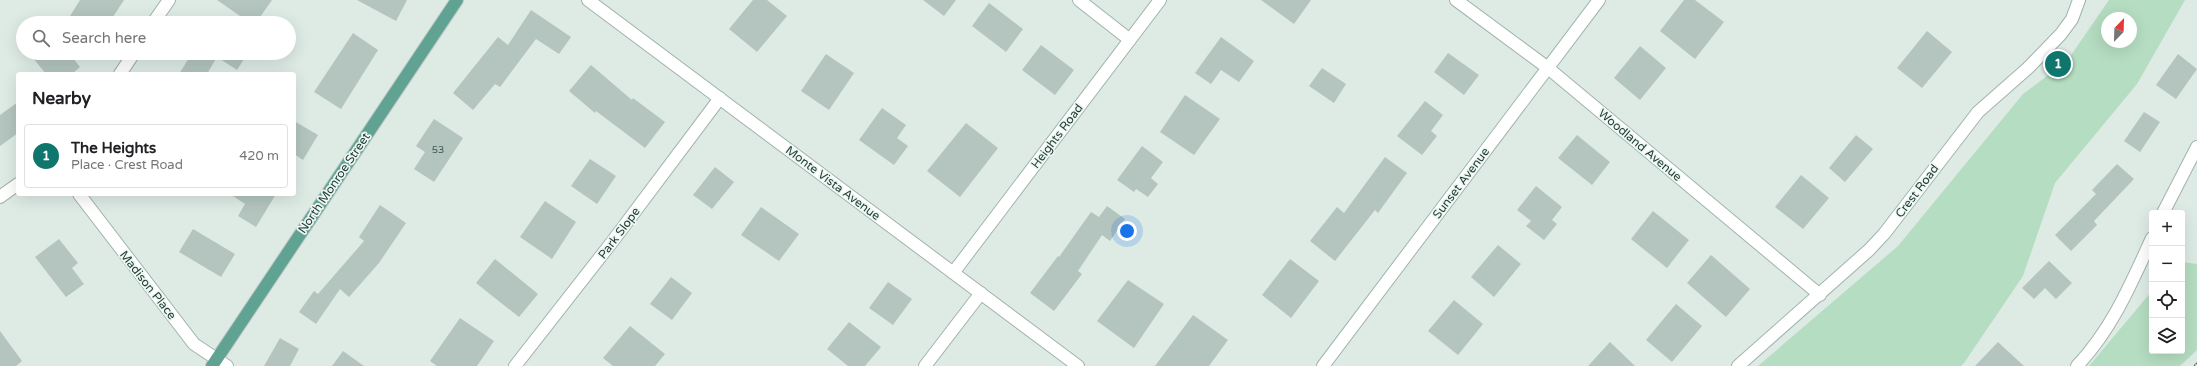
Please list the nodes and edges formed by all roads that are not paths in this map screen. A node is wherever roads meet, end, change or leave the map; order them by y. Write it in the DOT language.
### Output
graph roads {
  1 [pos="169,0"];
  2 [pos="457,0"];
  3 [pos="588,0"];
  4 [pos="1079,0"];
  5 [pos="1160,0"];
  6 [pos="1456,0"];
  7 [pos="1599,0"];
  8 [pos="2079,0"];
  9 [pos="158,16"];
  10 [pos="1130,40"];
  11 [pos="129,60"];
  12 [pos="1548,68"];
  13 [pos="121,72"];
  14 [pos="720,98"];
  15 [pos="2197,147"];
  16 [pos="16,185"];
  17 [pos="81,196"];
  18 [pos="0,197"];
  19 [pos="2165,210"];
  20 [pos="2149,244"];
  21 [pos="953,272"];
  22 [pos="980,293"];
  23 [pos="1820,295"];
  24 [pos="214,362"];
  25 [pos="227,366"];
  26 [pos="515,366"];
  27 [pos="925,366"];
  28 [pos="1078,366"];
  29 [pos="1323,366"];
  30 [pos="1738,366"];
  31 [pos="2077,366"];
  1 -- 9 [label="street"];
  2 -- 24 [label="main road, North Monroe Street"];
  3 -- 14 [label="street, Monte Vista Avenue"];
  4 -- 10 [label="street"];
  5 -- 10 [label="street, Heights Road"];
  6 -- 12 [label="street, Woodland Avenue"];
  7 -- 12 [label="street, Sunset Avenue"];
  8 -- 23 [label="street, Crest Road"];
  10 -- 21 [label="street, Heights Road"];
  11 -- 13 [label="street"];
  12 -- 23 [label="street, Woodland Avenue"];
  12 -- 29 [label="street, Sunset Avenue"];
  14 -- 21 [label="street, Monte Vista Avenue"];
  14 -- 26 [label="street, Park Slope"];
  15 -- 19 [label="street"];
  16 -- 18 [label="street"];
  17 -- 24 [label="street, Madison Place"];
  20 -- 31 [label="street"];
  21 -- 22 [label="street, Monte Vista Avenue"];
  22 -- 27 [label="street"];
  22 -- 28 [label="street, Monte Vista Avenue"];
  23 -- 30 [label="street, Crest Road"];
  24 -- 25 [label="street, Madison Place"];
}
